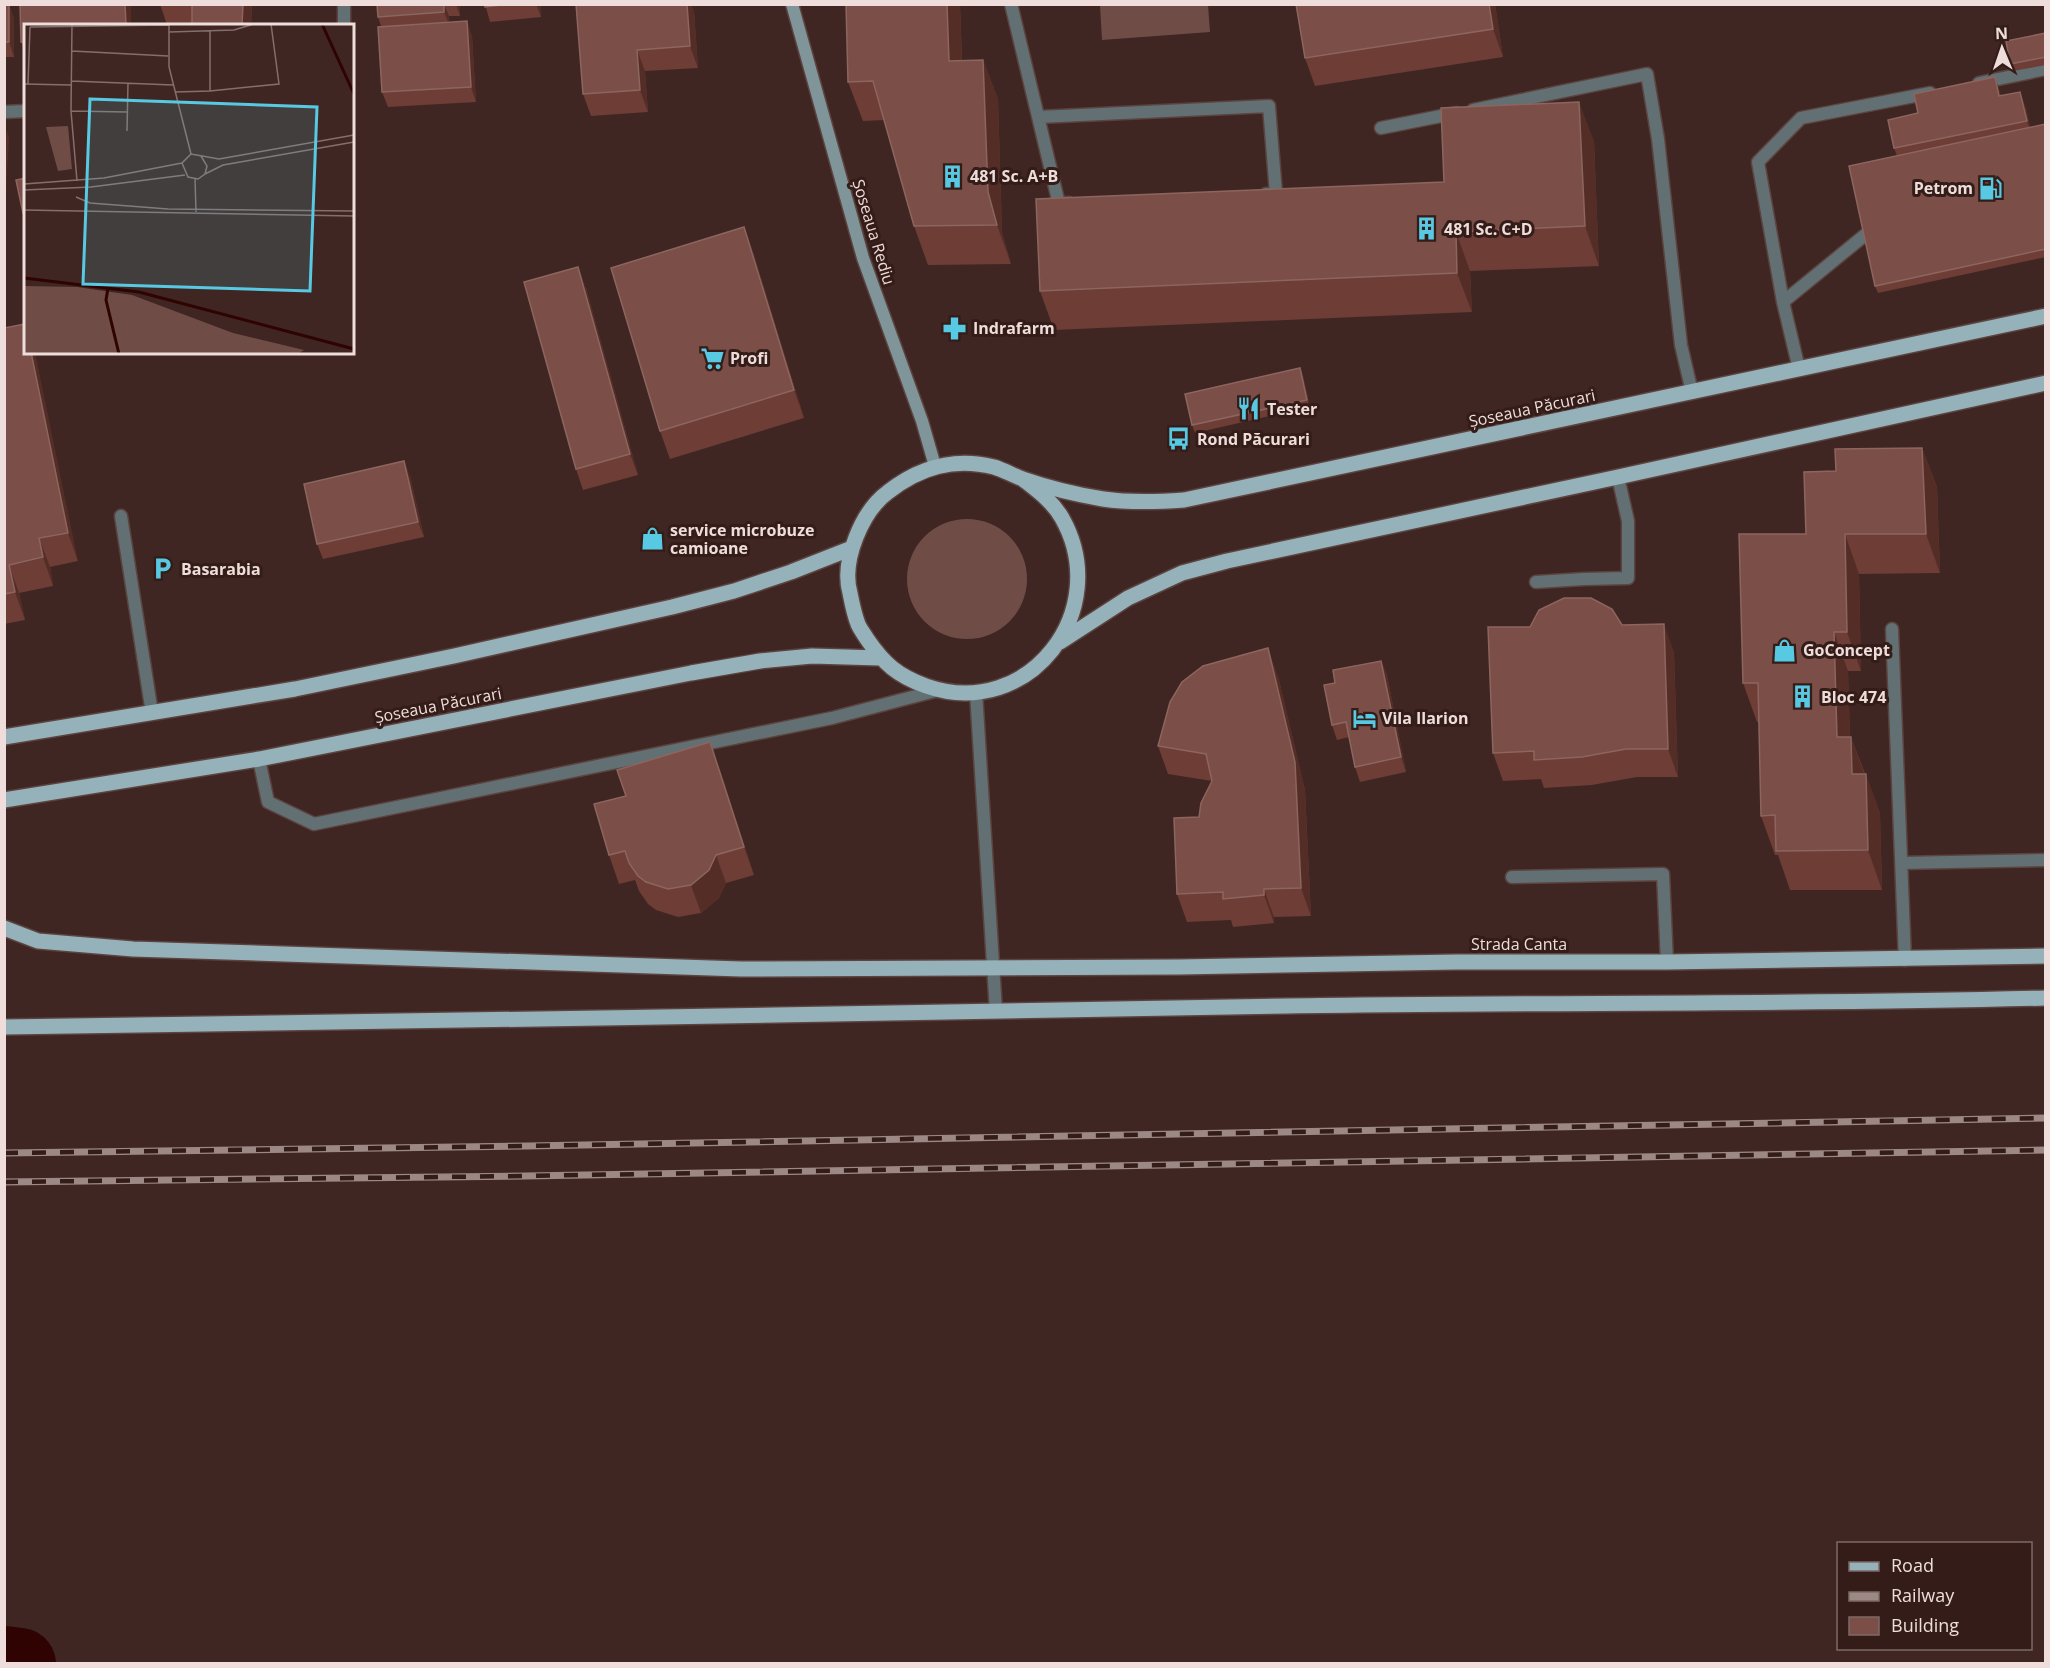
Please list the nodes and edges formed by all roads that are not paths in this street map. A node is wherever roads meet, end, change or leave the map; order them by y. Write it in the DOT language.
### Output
graph roads {
  1 [pos="344,4"];
  2 [pos="792,4"];
  3 [pos="1011,4"];
  4 [pos="344,24"];
  5 [pos="2046,69"];
  6 [pos="1964,86"];
  7 [pos="1941,90"];
  8 [pos="24,111"];
  9 [pos="4,112"];
  10 [pos="1039,117"];
  11 [pos="1381,128"];
  12 [pos="1253,195"];
  13 [pos="1082,203"];
  14 [pos="1865,235"];
  15 [pos="1783,302"];
  16 [pos="2046,316"];
  17 [pos="1799,369"];
  18 [pos="2046,383"];
  19 [pos="1692,392"];
  20 [pos="936,466"];
  21 [pos="1618,477"];
  22 [pos="1024,480"];
  23 [pos="121,516"];
  24 [pos="852,548"];
  25 [pos="1536,582"];
  26 [pos="1892,629"];
  27 [pos="1060,642"];
  28 [pos="880,658"];
  29 [pos="939,690"];
  30 [pos="976,692"];
  31 [pos="152,713"];
  32 [pos="4,736"];
  33 [pos="259,759"];
  34 [pos="4,800"];
  35 [pos="2046,860"];
  36 [pos="1902,863"];
  37 [pos="1512,877"];
  38 [pos="4,928"];
  39 [pos="2046,956"];
  40 [pos="1905,960"];
  41 [pos="1667,962"];
  42 [pos="993,968"];
  43 [pos="2046,998"];
  44 [pos="996,1012"];
  45 [pos="4,1027"];
  1 -- 4 [label="street"];
  2 -- 20 [label="main road, Șoseaua Rediu"];
  3 -- 10 [label="street"];
  5 -- 6 [label="street"];
  7 -- 15 [label="street"];
  8 -- 9 [label="street"];
  10 -- 12 [label="street"];
  10 -- 13 [label="street"];
  11 -- 19 [label="street"];
  14 -- 15 [label="street"];
  15 -- 17 [label="street"];
  16 -- 17 [label="main road, Șoseaua Păcurari"];
  17 -- 19 [label="main road, Șoseaua Păcurari"];
  18 -- 21 [label="main road, Șoseaua Păcurari"];
  19 -- 22 [label="main road, Șoseaua Păcurari"];
  20 -- 22 [label="main road, Șoseaua Păcurari"];
  20 -- 24 [label="main road, Șoseaua Păcurari"];
  21 -- 25 [label="street"];
  21 -- 27 [label="main road, Șoseaua Păcurari"];
  22 -- 27 [label="main road, Șoseaua Păcurari"];
  23 -- 31 [label="street"];
  24 -- 28 [label="main road, Șoseaua Păcurari"];
  24 -- 31 [label="main road"];
  26 -- 36 [label="street"];
  27 -- 30 [label="main road, Șoseaua Păcurari"];
  28 -- 29 [label="main road, Șoseaua Păcurari"];
  28 -- 33 [label="main road, Șoseaua Păcurari"];
  29 -- 30 [label="main road, Șoseaua Păcurari"];
  29 -- 33 [label="street"];
  30 -- 42 [label="street"];
  31 -- 32 [label="main road"];
  33 -- 34 [label="main road, Șoseaua Păcurari"];
  35 -- 36 [label="street"];
  36 -- 40 [label="street"];
  37 -- 41 [label="street"];
  38 -- 42 [label="main road, Strada Canta"];
  39 -- 40 [label="main road, Strada Canta"];
  40 -- 41 [label="main road, Strada Canta"];
  41 -- 42 [label="main road, Strada Canta"];
  42 -- 44 [label="street"];
  43 -- 44 [label="main road"];
  44 -- 45 [label="main road"];
}
